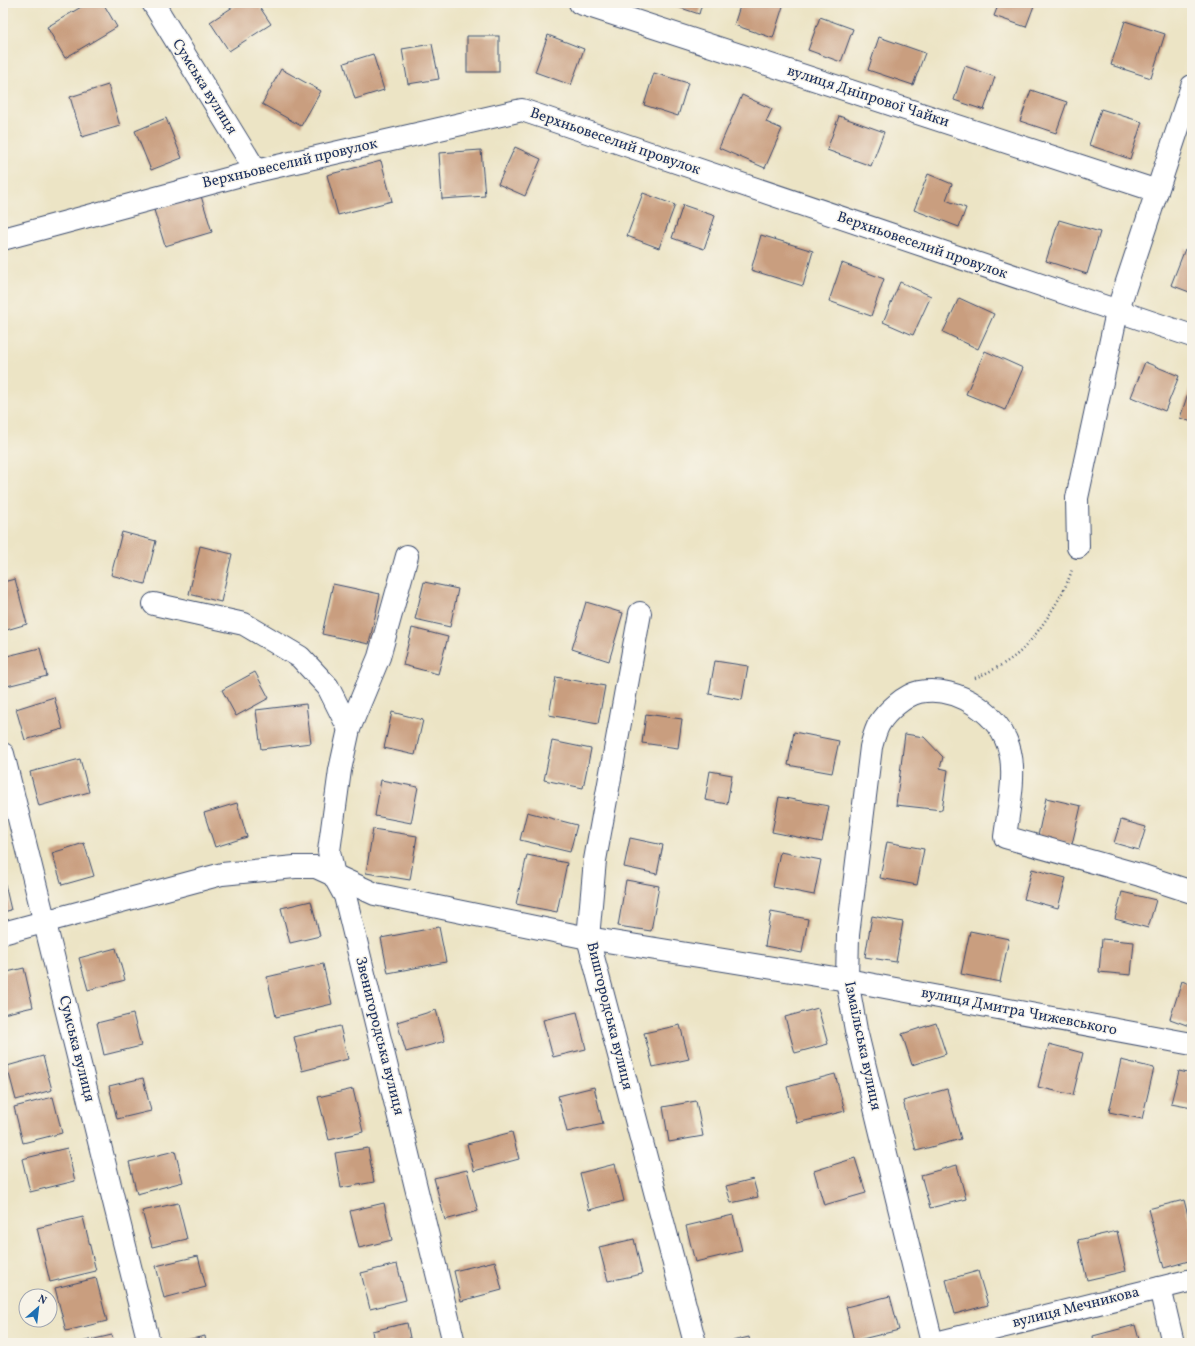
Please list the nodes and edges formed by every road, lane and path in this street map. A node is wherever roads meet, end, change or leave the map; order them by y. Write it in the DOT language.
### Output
graph roads {
  1 [pos="153,3"];
  2 [pos="580,3"];
  3 [pos="1192,86"];
  4 [pos="256,171"];
  5 [pos="1157,191"];
  6 [pos="3,239"];
  7 [pos="1117,312"];
  8 [pos="1192,336"];
  9 [pos="1078,547"];
  10 [pos="407,556"];
  11 [pos="154,604"];
  12 [pos="640,613"];
  13 [pos="944,693"];
  14 [pos="349,729"];
  15 [pos="3,754"];
  16 [pos="334,876"];
  17 [pos="1192,892"];
  18 [pos="44,923"];
  19 [pos="3,933"];
  20 [pos="588,938"];
  21 [pos="847,980"];
  22 [pos="1192,1044"];
  23 [pos="1192,1280"];
  24 [pos="1160,1288"];
  25 [pos="149,1343"];
  26 [pos="454,1343"];
  27 [pos="695,1343"];
  28 [pos="932,1343"];
  29 [pos="936,1343"];
  30 [pos="1173,1343"];
  1 -- 4 [label="street, Сумська вулиця"];
  2 -- 5 [label="street, вулиця Дніпрової Чайки"];
  3 -- 5 [label="street"];
  4 -- 6 [label="street, Верхньовеселий провулок"];
  4 -- 7 [label="street, Верхньовеселий провулок"];
  5 -- 7 [label="street"];
  7 -- 8 [label="street, Верхньовеселий провулок"];
  7 -- 9 [label="street"];
  9 -- 13 [label="path"];
  10 -- 14 [label="street, Звенигородська вулиця"];
  11 -- 14 [label="street"];
  12 -- 20 [label="street, Вишгородська вулиця"];
  13 -- 17 [label="street"];
  13 -- 21 [label="street, Ізмаїльська вулиця"];
  14 -- 16 [label="street, Звенигородська вулиця"];
  15 -- 18 [label="street, Сумська вулиця"];
  16 -- 18 [label="street, вулиця Дмитра Чижевського"];
  16 -- 20 [label="street, вулиця Дмитра Чижевського"];
  16 -- 26 [label="street, Звенигородська вулиця"];
  18 -- 19 [label="street, вулиця Дмитра Чижевського"];
  18 -- 25 [label="street, Сумська вулиця"];
  20 -- 21 [label="street, вулиця Дмитра Чижевського"];
  20 -- 27 [label="street, Вишгородська вулиця"];
  21 -- 22 [label="street, вулиця Дмитра Чижевського"];
  21 -- 28 [label="street, Ізмаїльська вулиця"];
  23 -- 24 [label="street, вулиця Мечникова"];
  24 -- 29 [label="street, вулиця Мечникова"];
  24 -- 30 [label="street"];
}
